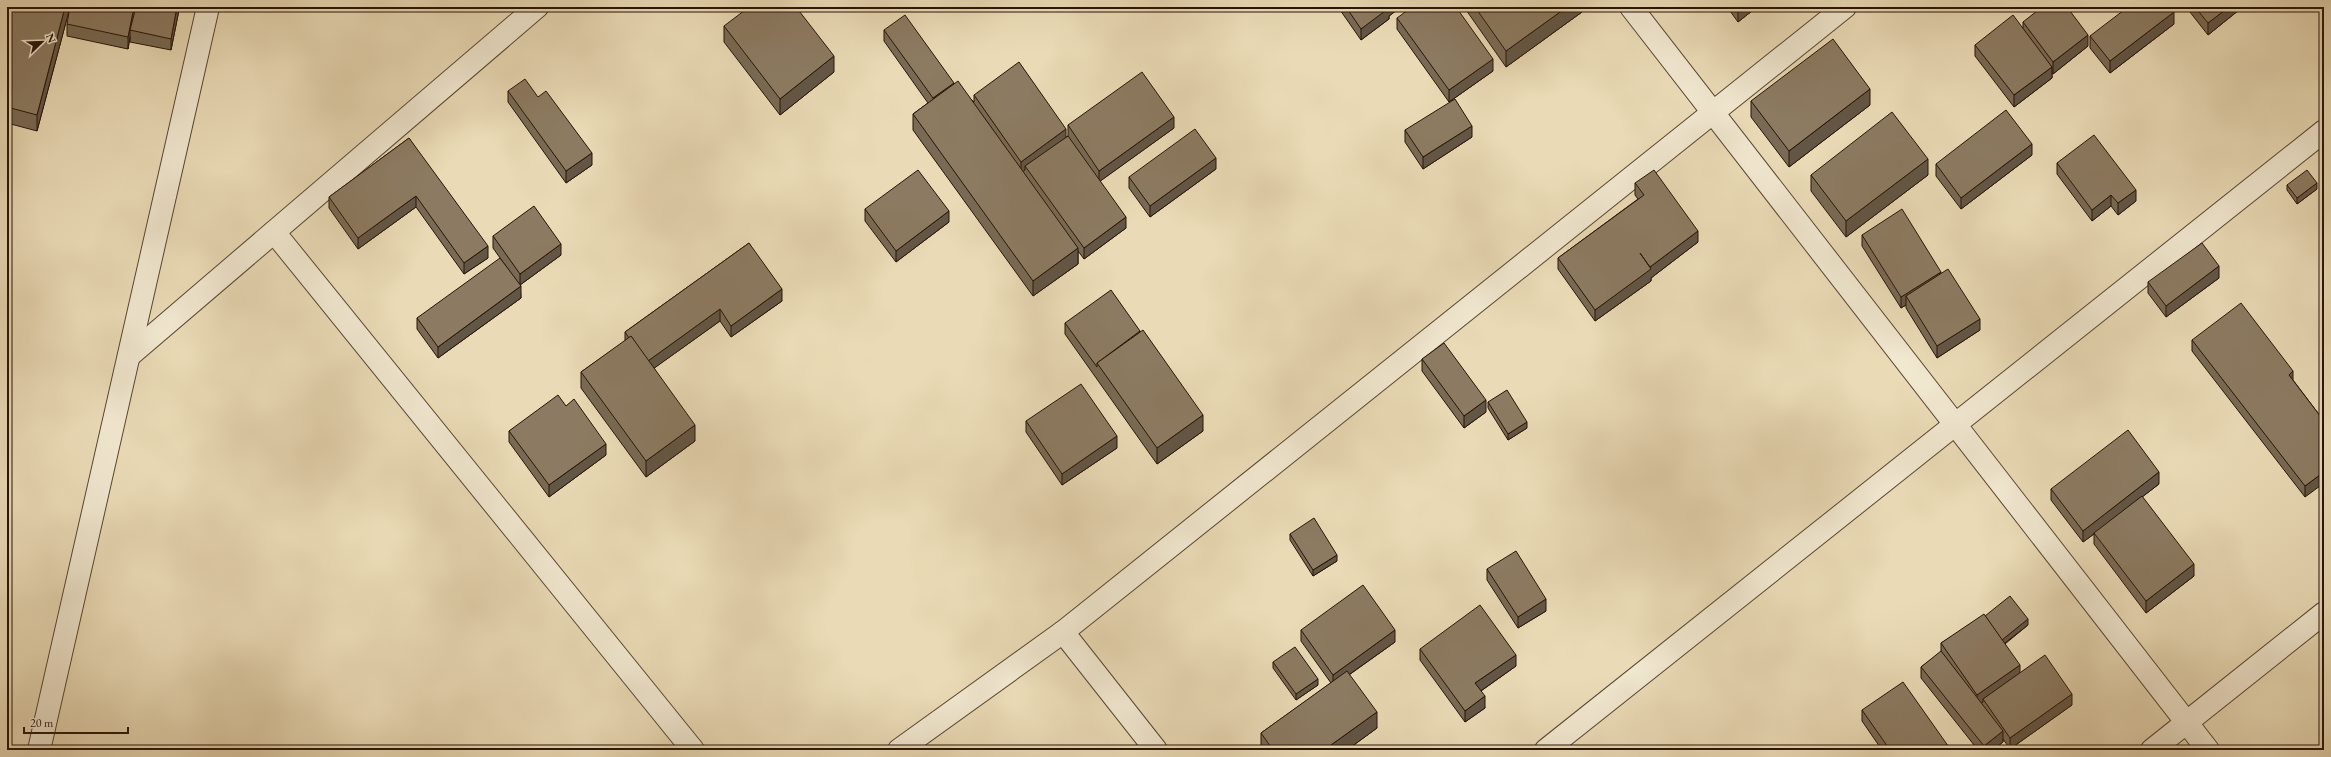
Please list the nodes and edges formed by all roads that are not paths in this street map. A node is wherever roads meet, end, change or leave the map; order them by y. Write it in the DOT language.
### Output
graph roads {
  1 [pos="208,7"];
  2 [pos="537,7"];
  3 [pos="1631,7"];
  4 [pos="1845,7"];
  5 [pos="1712,113"];
  6 [pos="2324,131"];
  7 [pos="274,232"];
  8 [pos="129,356"];
  9 [pos="1955,425"];
  10 [pos="2324,613"];
  11 [pos="1063,632"];
  12 [pos="2187,723"];
  13 [pos="39,750"];
  14 [pos="693,750"];
  15 [pos="899,750"];
  16 [pos="1156,750"];
  17 [pos="1546,750"];
  18 [pos="2152,750"];
  19 [pos="2208,750"];
  1 -- 8 [label="street"];
  2 -- 7 [label="street"];
  3 -- 5 [label="street"];
  4 -- 5 [label="street"];
  5 -- 9 [label="street"];
  5 -- 11 [label="street"];
  6 -- 9 [label="street"];
  7 -- 8 [label="street"];
  7 -- 14 [label="street"];
  8 -- 13 [label="street"];
  9 -- 12 [label="street"];
  9 -- 17 [label="street"];
  10 -- 12 [label="street"];
  11 -- 15 [label="street"];
  11 -- 16 [label="street"];
  12 -- 18 [label="street"];
  12 -- 19 [label="street"];
}
